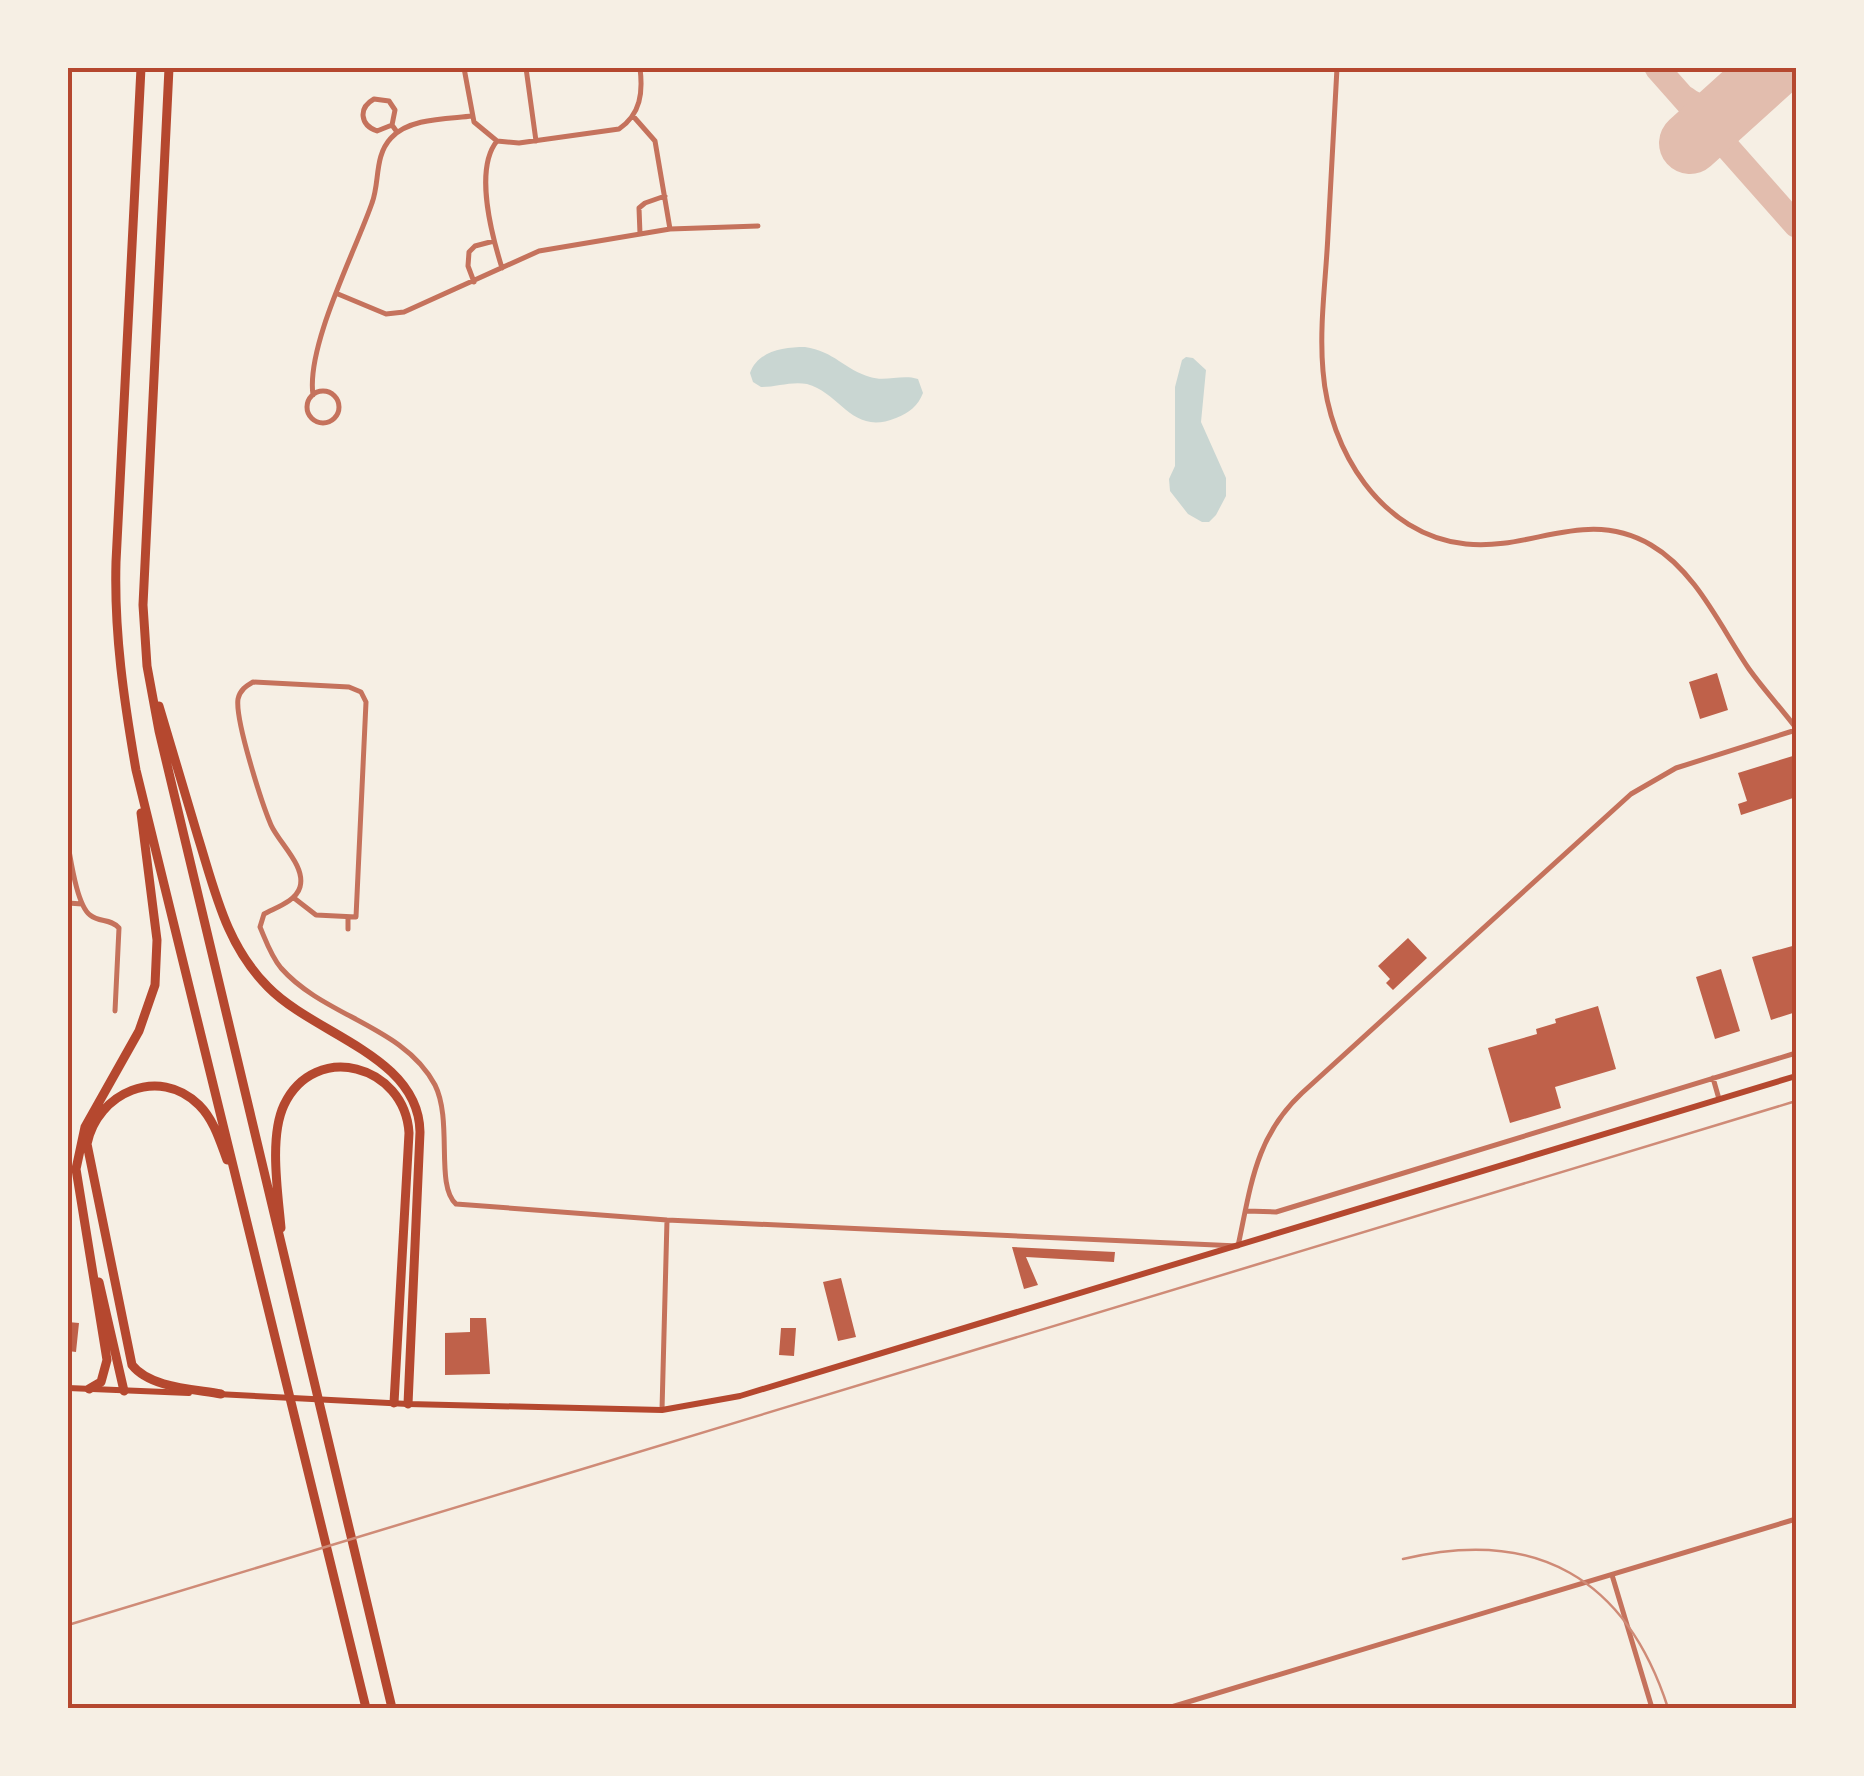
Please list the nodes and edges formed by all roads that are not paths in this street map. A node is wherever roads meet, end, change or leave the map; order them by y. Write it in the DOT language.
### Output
graph roads {
  1 [pos="141,68"];
  2 [pos="169,68"];
  3 [pos="464,68"];
  4 [pos="526,68"];
  5 [pos="640,68"];
  6 [pos="1337,68"];
  7 [pos="472,116"];
  8 [pos="633,116"];
  9 [pos="392,125"];
  10 [pos="397,132"];
  11 [pos="497,141"];
  12 [pos="536,141"];
  13 [pos="665,196"];
  14 [pos="758,226"];
  15 [pos="670,229"];
  16 [pos="640,234"];
  17 [pos="494,241"];
  18 [pos="502,269"];
  19 [pos="474,282"];
  20 [pos="338,294"];
  21 [pos="314,394"];
  22 [pos="147,666"];
  23 [pos="1796,729"];
  24 [pos="136,770"];
  25 [pos="68,845"];
  26 [pos="294,898"];
  27 [pos="68,903"];
  28 [pos="82,904"];
  29 [pos="348,916"];
  30 [pos="348,929"];
  31 [pos="116,1011"];
  32 [pos="1796,1053"];
  33 [pos="1796,1076"];
  34 [pos="1713,1078"];
  35 [pos="1719,1100"];
  36 [pos="77,1186"];
  37 [pos="241,1196"];
  38 [pos="1246,1211"];
  39 [pos="667,1220"];
  40 [pos="1238,1246"];
  41 [pos="283,1256"];
  42 [pos="132,1365"];
  43 [pos="68,1388"];
  44 [pos="89,1389"];
  45 [pos="124,1390"];
  46 [pos="221,1394"];
  47 [pos="394,1403"];
  48 [pos="408,1404"];
  49 [pos="662,1410"];
  50 [pos="1796,1519"];
  51 [pos="1612,1575"];
  52 [pos="391,1707"];
  53 [pos="366,1708"];
  54 [pos="1168,1708"];
  55 [pos="1652,1708"];
  1 -- 24 [label="highway"];
  2 -- 22 [label="highway"];
  3 -- 7 [label="street"];
  4 -- 12 [label="street"];
  5 -- 8 [label="street"];
  6 -- 23 [label="street"];
  7 -- 10 [label="street"];
  7 -- 11 [label="street"];
  8 -- 12 [label="street"];
  8 -- 13 [label="street"];
  9 -- 9 [label="street"];
  9 -- 10 [label="street"];
  10 -- 20 [label="street"];
  11 -- 12 [label="street"];
  11 -- 17 [label="street"];
  13 -- 15 [label="street"];
  13 -- 16 [label="street"];
  14 -- 15 [label="street"];
  15 -- 16 [label="street"];
  16 -- 18 [label="street"];
  17 -- 18 [label="street"];
  17 -- 19 [label="street"];
  18 -- 19 [label="street"];
  19 -- 20 [label="street"];
  20 -- 21 [label="street"];
  21 -- 21 [label="street"];
  22 -- 41 [label="highway"];
  22 -- 48 [label="highway"];
  23 -- 38 [label="street"];
  24 -- 36 [label="highway"];
  24 -- 37 [label="highway"];
  25 -- 28 [label="street"];
  26 -- 29 [label="street"];
  26 -- 29 [label="street"];
  26 -- 39 [label="street"];
  27 -- 28 [label="street"];
  28 -- 31 [label="street"];
  29 -- 30 [label="street"];
  32 -- 34 [label="street"];
  33 -- 35 [label="main road"];
  34 -- 35 [label="street"];
  34 -- 38 [label="street"];
  35 -- 40 [label="main road"];
  36 -- 44 [label="highway"];
  36 -- 45 [label="highway"];
  37 -- 42 [label="highway"];
  37 -- 53 [label="highway"];
  38 -- 40 [label="street"];
  39 -- 40 [label="street"];
  39 -- 49 [label="street"];
  40 -- 49 [label="main road"];
  41 -- 47 [label="highway"];
  41 -- 52 [label="highway"];
  42 -- 45 [label="highway"];
  42 -- 46 [label="highway"];
  43 -- 44 [label="main road"];
  44 -- 45 [label="main road"];
  45 -- 46 [label="main road"];
  46 -- 47 [label="main road"];
  47 -- 48 [label="main road"];
  48 -- 49 [label="main road"];
  50 -- 51 [label="street"];
  51 -- 54 [label="street"];
  51 -- 55 [label="street"];
}
